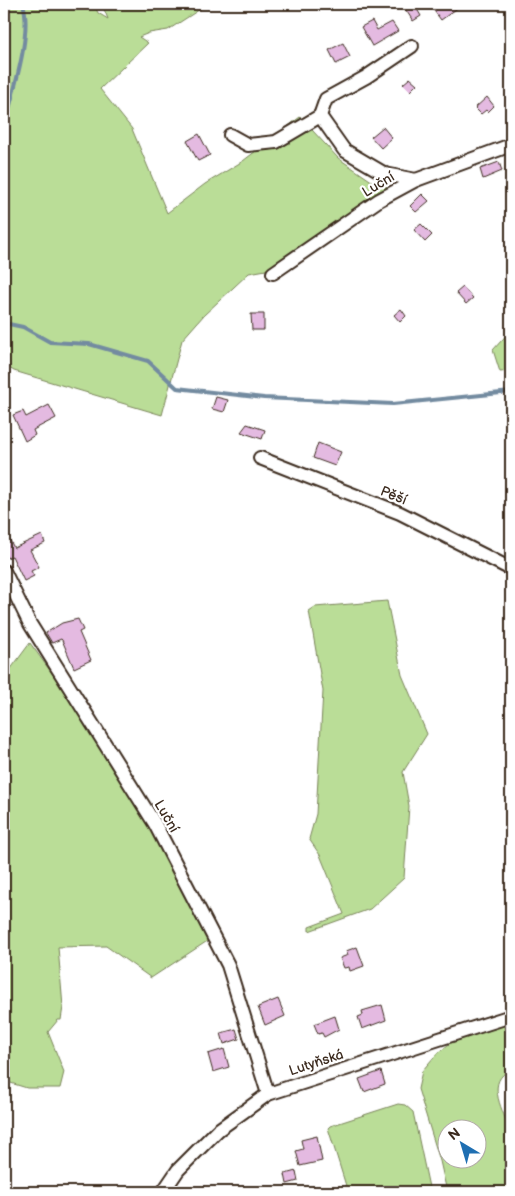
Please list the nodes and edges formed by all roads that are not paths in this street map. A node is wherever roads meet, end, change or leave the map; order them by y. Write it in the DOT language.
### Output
graph roads {
  1 [pos="412,46"];
  2 [pos="320,116"];
  3 [pos="230,135"];
  4 [pos="511,144"];
  5 [pos="416,180"];
  6 [pos="273,273"];
  7 [pos="260,458"];
  8 [pos="511,568"];
  9 [pos="4,571"];
  10 [pos="511,1016"];
  11 [pos="268,1094"];
  12 [pos="162,1192"];
  1 -- 2 [label="street"];
  2 -- 3 [label="street"];
  2 -- 5 [label="street"];
  4 -- 5 [label="street, Luční"];
  5 -- 6 [label="street, Luční"];
  7 -- 8 [label="street, Pěší"];
  9 -- 11 [label="street, Luční"];
  10 -- 11 [label="street, Lutyňská"];
  11 -- 12 [label="street, Lutyňská"];
}
